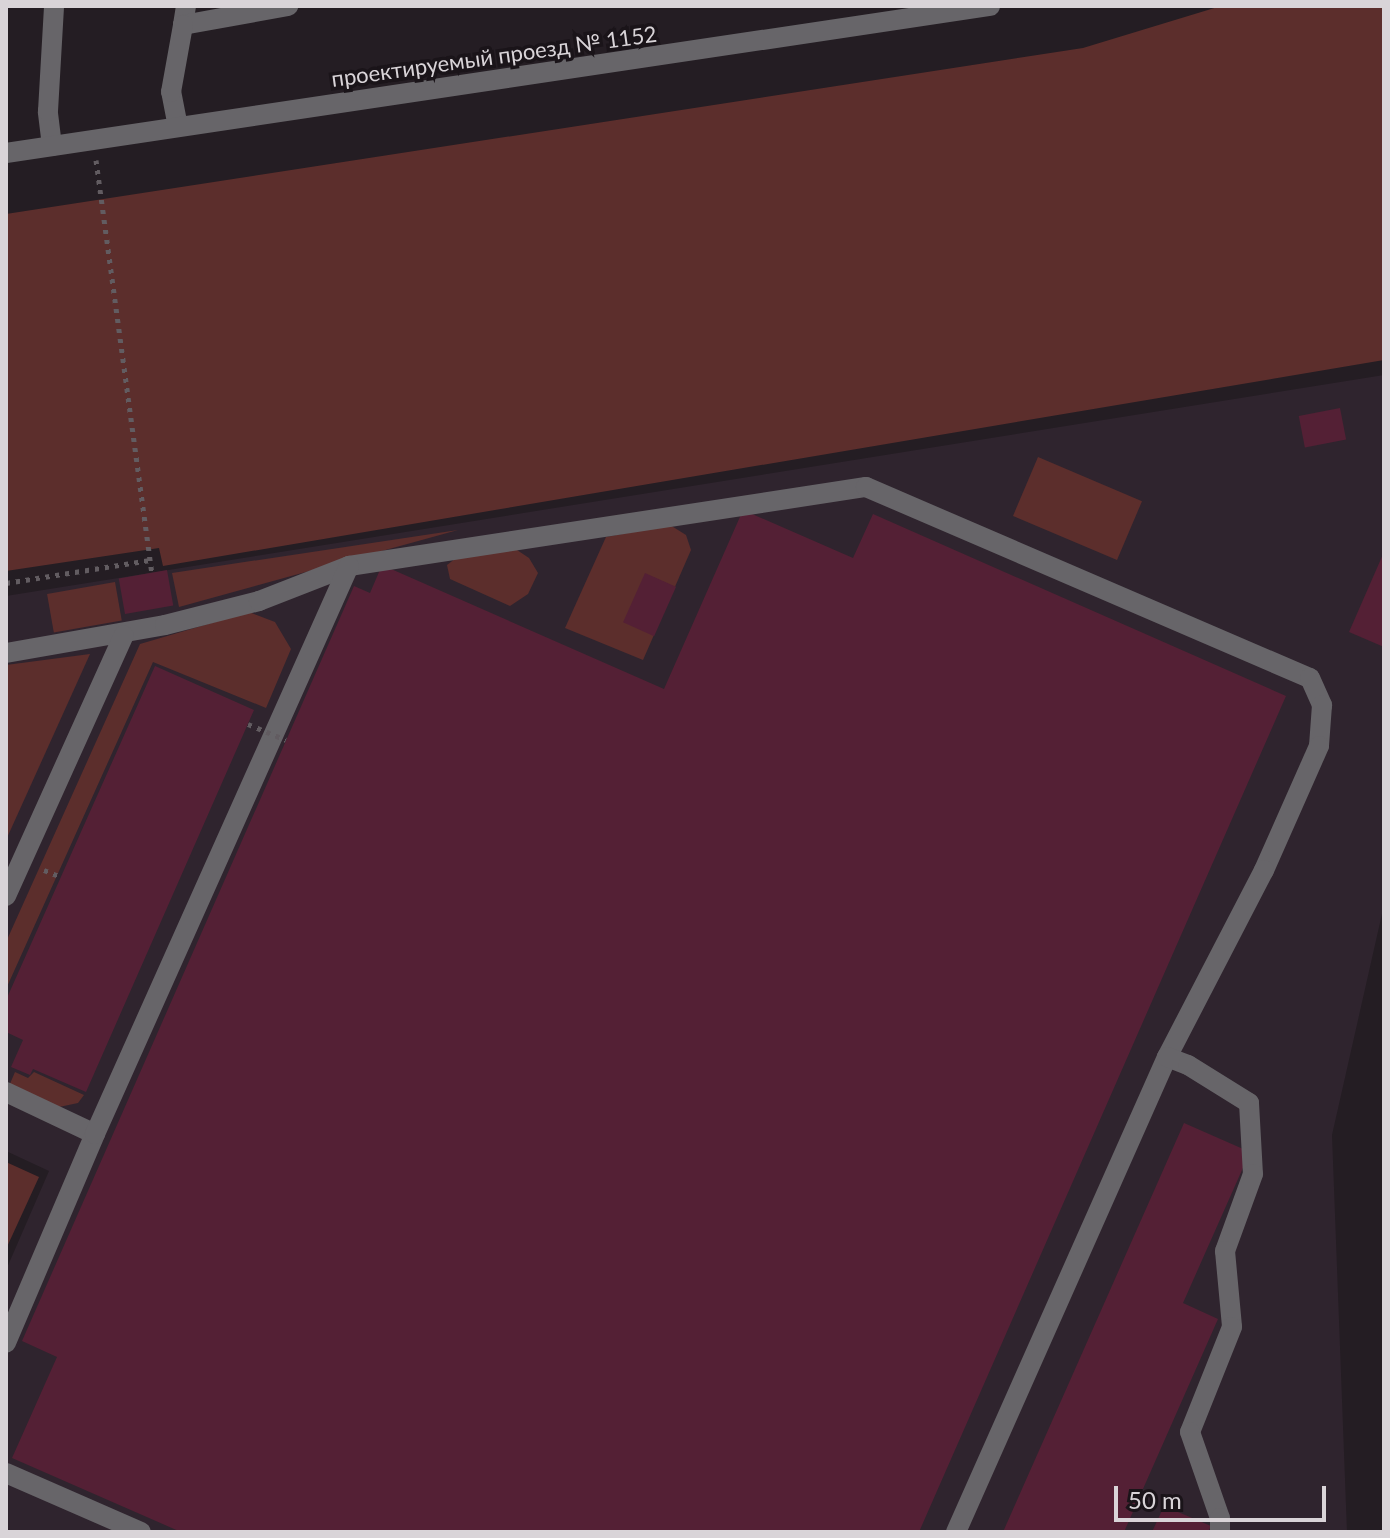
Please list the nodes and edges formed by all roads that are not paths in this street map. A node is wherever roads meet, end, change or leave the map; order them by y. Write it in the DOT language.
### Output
graph roads {
  1 [pos="54,6"];
  2 [pos="288,6"];
  3 [pos="990,6"];
  4 [pos="185,15"];
  5 [pos="178,127"];
  6 [pos="52,146"];
  7 [pos="6,153"];
  8 [pos="349,566"];
  9 [pos="124,635"];
  10 [pos="6,653"];
  11 [pos="6,896"];
  12 [pos="1167,1057"];
  13 [pos="6,1092"];
  14 [pos="95,1134"];
  15 [pos="6,1343"];
  16 [pos="6,1473"];
  17 [pos="141,1532"];
  18 [pos="956,1532"];
  19 [pos="1220,1532"];
  1 -- 6 [label="street"];
  2 -- 4 [label="street"];
  3 -- 5 [label="street, проектируемый проезд № 1152"];
  4 -- 5 [label="street"];
  5 -- 6 [label="street, проектируемый проезд № 1152"];
  6 -- 7 [label="street, проектируемый проезд № 1152"];
  8 -- 9 [label="street"];
  8 -- 12 [label="street"];
  8 -- 14 [label="street"];
  9 -- 10 [label="street"];
  9 -- 11 [label="street"];
  12 -- 18 [label="street"];
  12 -- 19 [label="street"];
  13 -- 14 [label="street"];
  14 -- 15 [label="street"];
  16 -- 17 [label="street"];
}
